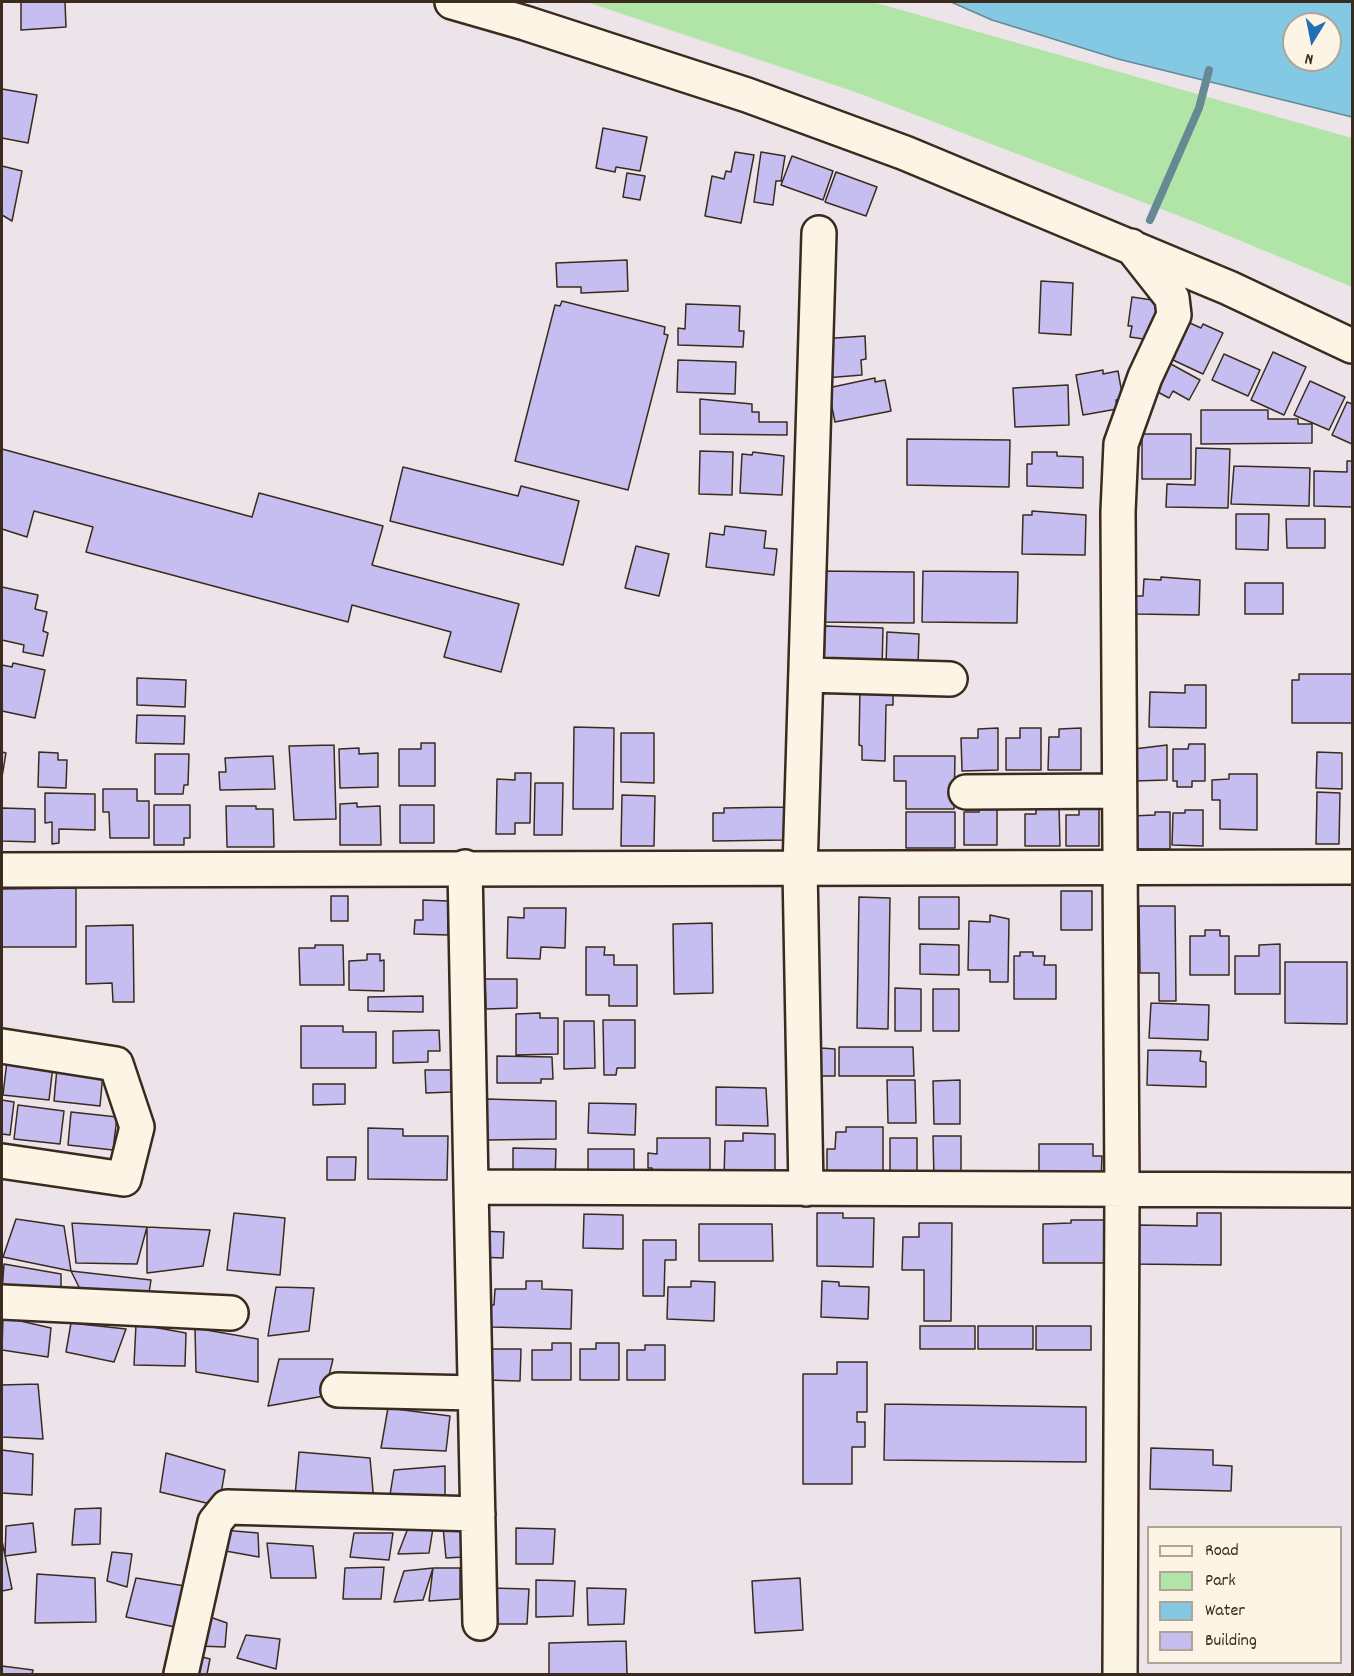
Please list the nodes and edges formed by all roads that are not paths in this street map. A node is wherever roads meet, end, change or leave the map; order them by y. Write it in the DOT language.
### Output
graph roads {
  1 [pos="452,2"];
  2 [pos="819,233"];
  3 [pos="1131,246"];
  4 [pos="1353,346"];
  5 [pos="806,675"];
  6 [pos="950,679"];
  7 [pos="1118,791"];
  8 [pos="966,792"];
  9 [pos="465,867"];
  10 [pos="1353,867"];
  11 [pos="1119,868"];
  12 [pos="800,869"];
  13 [pos="2,870"];
  14 [pos="2,1046"];
  15 [pos="2,1161"];
  16 [pos="471,1187"];
  17 [pos="806,1190"];
  18 [pos="1353,1190"];
  19 [pos="1122,1192"];
  20 [pos="2,1302"];
  21 [pos="231,1313"];
  22 [pos="338,1390"];
  23 [pos="475,1393"];
  24 [pos="478,1514"];
  25 [pos="480,1623"];
  26 [pos="181,1674"];
  27 [pos="1120,1674"];
  1 -- 3 [label="street"];
  2 -- 5 [label="street"];
  3 -- 4 [label="street"];
  3 -- 7 [label="street"];
  5 -- 6 [label="street"];
  5 -- 12 [label="street"];
  7 -- 8 [label="street"];
  7 -- 11 [label="street"];
  9 -- 12 [label="street"];
  9 -- 13 [label="street"];
  9 -- 16 [label="street"];
  10 -- 11 [label="street"];
  11 -- 12 [label="street"];
  11 -- 19 [label="street"];
  12 -- 17 [label="street"];
  14 -- 15 [label="street"];
  16 -- 17 [label="street"];
  16 -- 23 [label="street"];
  17 -- 19 [label="street"];
  18 -- 19 [label="street"];
  19 -- 27 [label="street"];
  20 -- 21 [label="street"];
  22 -- 23 [label="street"];
  23 -- 24 [label="street"];
  24 -- 25 [label="street"];
  24 -- 26 [label="street"];
}
